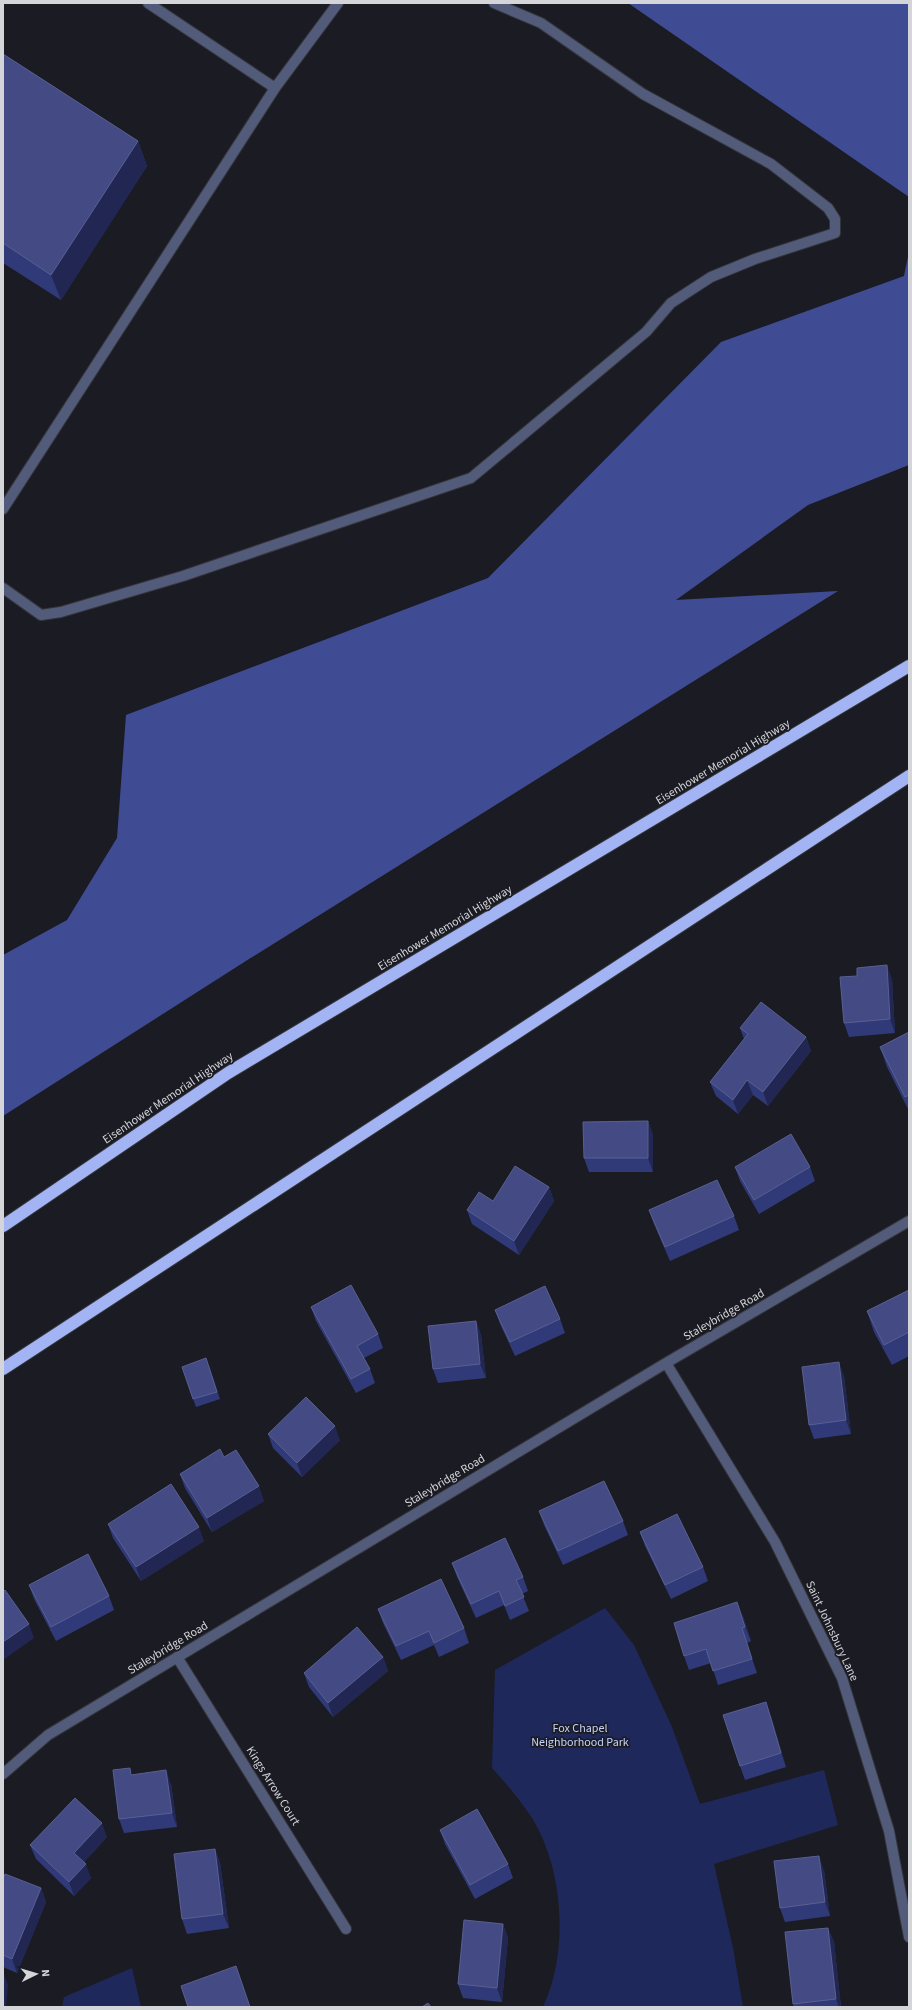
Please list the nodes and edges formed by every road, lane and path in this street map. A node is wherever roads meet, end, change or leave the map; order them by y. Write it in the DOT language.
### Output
graph roads {
  1 [pos="148,3"];
  2 [pos="338,3"];
  3 [pos="494,3"];
  4 [pos="275,88"];
  5 [pos="3,509"];
  6 [pos="3,588"];
  7 [pos="909,666"];
  8 [pos="909,776"];
  9 [pos="909,1221"];
  10 [pos="3,1226"];
  11 [pos="666,1363"];
  12 [pos="3,1369"];
  13 [pos="177,1657"];
  14 [pos="3,1774"];
  15 [pos="346,1929"];
  16 [pos="909,1937"];
  1 -- 4 [label="street"];
  2 -- 4 [label="street"];
  3 -- 6 [label="street"];
  4 -- 5 [label="street"];
  7 -- 10 [label="highway, Eisenhower Memorial Highway"];
  8 -- 12 [label="highway"];
  9 -- 11 [label="street, Staleybridge Road"];
  11 -- 13 [label="street, Staleybridge Road"];
  11 -- 16 [label="street, Saint Johnsbury Lane"];
  13 -- 14 [label="street, Staleybridge Road"];
  13 -- 15 [label="street, Kings Arrow Court"];
}
